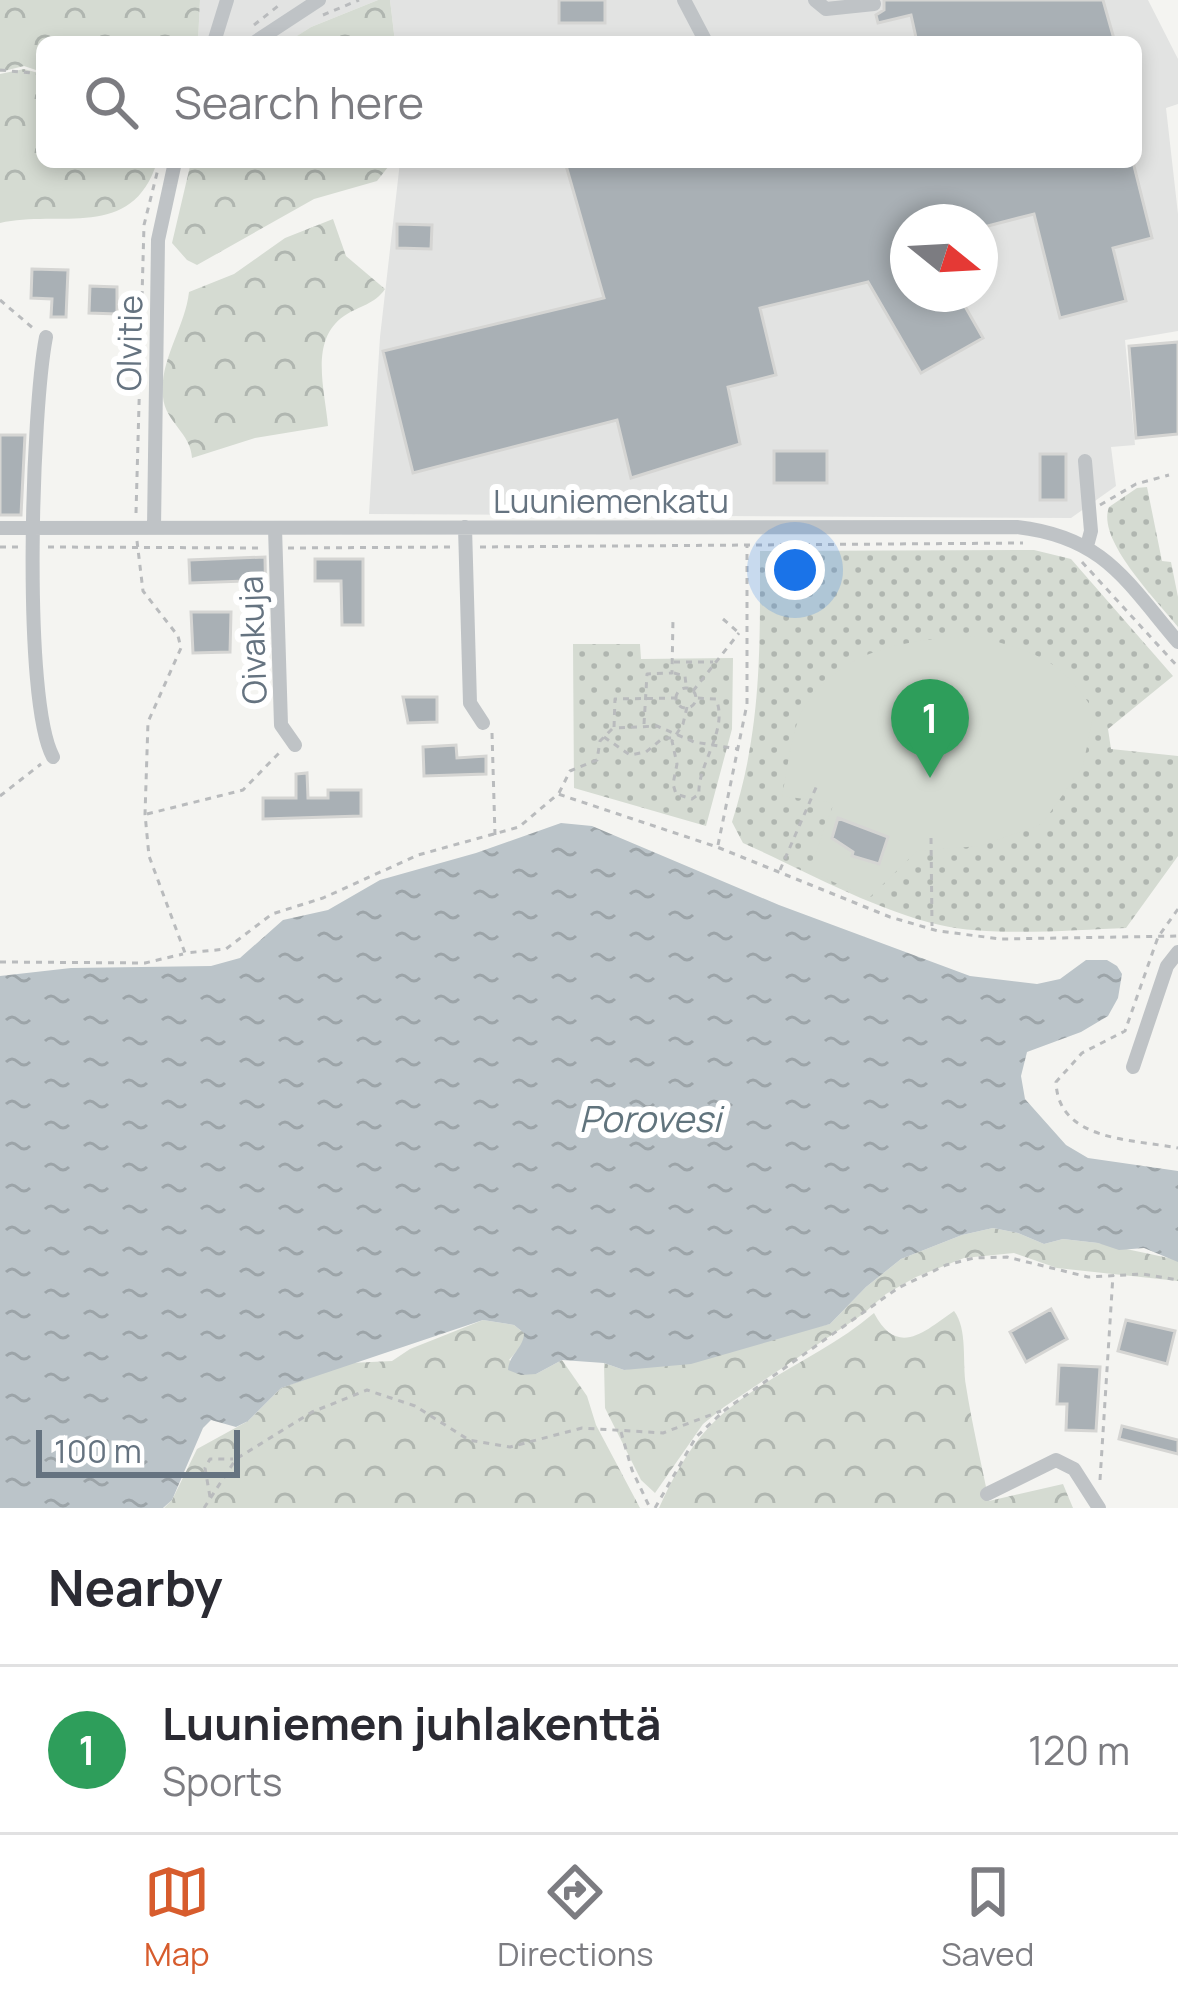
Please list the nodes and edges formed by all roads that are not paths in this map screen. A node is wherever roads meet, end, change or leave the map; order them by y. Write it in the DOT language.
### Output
graph roads {
  1 [pos="227,0"];
  2 [pos="320,0"];
  3 [pos="684,0"];
  4 [pos="815,0"];
  5 [pos="874,4"];
  6 [pos="216,36"];
  7 [pos="261,36"];
  8 [pos="703,36"];
  9 [pos="174,168"];
  10 [pos="46,337"];
  11 [pos="1085,461"];
  12 [pos="465,527"];
  13 [pos="0,528"];
  14 [pos="35,528"];
  15 [pos="154,528"];
  16 [pos="275,528"];
  17 [pos="1087,546"];
  18 [pos="1178,642"];
  19 [pos="483,723"];
  20 [pos="296,745"];
  21 [pos="53,757"];
  22 [pos="1178,952"];
  23 [pos="1133,1066"];
  24 [pos="987,1495"];
  25 [pos="1099,1507"];
  1 -- 6 [label="street"];
  2 -- 7 [label="street"];
  3 -- 8 [label="street"];
  4 -- 5 [label="street"];
  9 -- 15 [label="street, Olvitie"];
  10 -- 14 [label="street"];
  11 -- 17 [label="street"];
  12 -- 16 [label="street, Luuniemenkatu"];
  12 -- 17 [label="street, Luuniemenkatu"];
  12 -- 19 [label="street"];
  13 -- 14 [label="street, Luuniemenkatu"];
  14 -- 15 [label="street, Luuniemenkatu"];
  14 -- 21 [label="street"];
  15 -- 16 [label="street, Luuniemenkatu"];
  16 -- 20 [label="street, Oivakuja"];
  17 -- 18 [label="street, Luuniemenkatu"];
  22 -- 23 [label="street"];
  24 -- 25 [label="street"];
}
